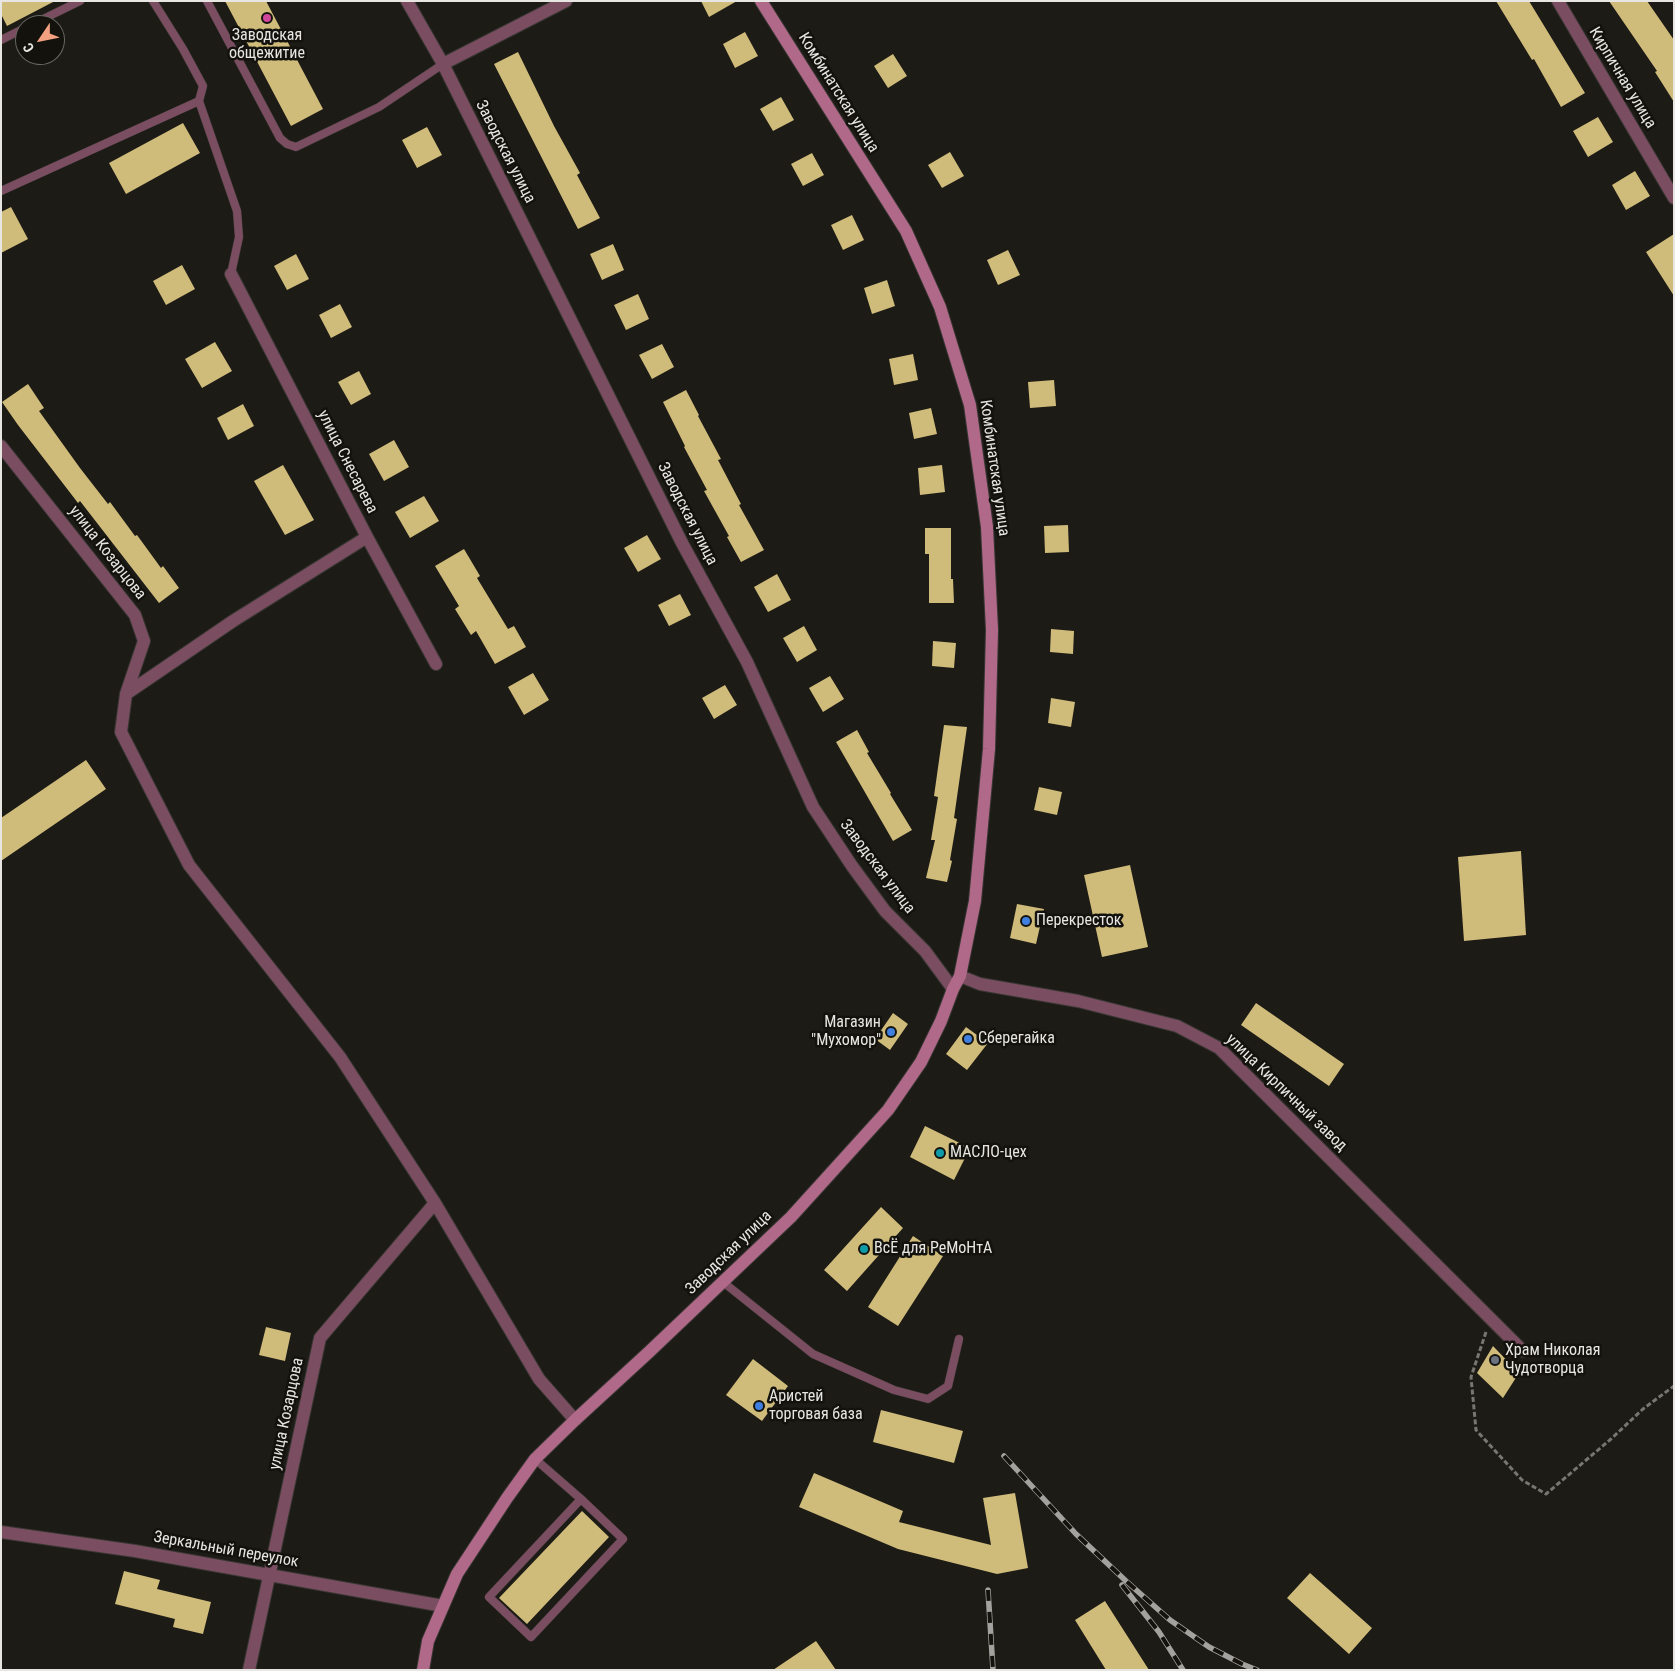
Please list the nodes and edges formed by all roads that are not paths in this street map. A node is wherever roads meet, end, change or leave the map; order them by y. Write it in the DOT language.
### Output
graph roads {
  1 [pos="80,1"];
  2 [pos="153,1"];
  3 [pos="207,1"];
  4 [pos="407,1"];
  5 [pos="566,1"];
  6 [pos="762,1"];
  7 [pos="1558,1"];
  8 [pos="51,15"];
  9 [pos="15,33"];
  10 [pos="1,40"];
  11 [pos="443,64"];
  12 [pos="199,100"];
  13 [pos="1,191"];
  14 [pos="1674,198"];
  15 [pos="231,274"];
  16 [pos="1,446"];
  17 [pos="367,537"];
  18 [pos="436,664"];
  19 [pos="126,694"];
  20 [pos="960,976"];
  21 [pos="953,989"];
  22 [pos="435,1203"];
  23 [pos="723,1282"];
  24 [pos="958,1339"];
  25 [pos="1523,1351"];
  26 [pos="576,1420"];
  27 [pos="536,1459"];
  28 [pos="581,1499"];
  29 [pos="1,1532"];
  30 [pos="270,1575"];
  31 [pos="443,1606"];
  32 [pos="249,1670"];
  33 [pos="423,1670"];
  1 -- 8 [label="lane"];
  2 -- 12 [label="lane"];
  3 -- 11 [label="lane"];
  4 -- 11 [label="street, Заводская улица"];
  5 -- 11 [label="street"];
  6 -- 20 [label="main road, Комбинатская улица"];
  7 -- 14 [label="street, Кирпичная улица"];
  9 -- 10 [label="lane"];
  11 -- 21 [label="street, Заводская улица"];
  12 -- 13 [label="lane"];
  12 -- 15 [label="lane"];
  15 -- 17 [label="street, улица Снесарева"];
  16 -- 19 [label="street, улица Козарцова"];
  17 -- 18 [label="street, улица Снесарева"];
  17 -- 19 [label="street"];
  19 -- 22 [label="street, улица Козарцова"];
  20 -- 21 [label="main road, Комбинатская улица"];
  20 -- 25 [label="street, улица Кирпичный завод"];
  21 -- 23 [label="main road, Заводская улица"];
  22 -- 26 [label="street, улица Козарцова"];
  22 -- 30 [label="street, улица Козарцова"];
  23 -- 24 [label="lane"];
  23 -- 26 [label="main road, Заводская улица"];
  26 -- 27 [label="main road, Заводская улица"];
  27 -- 28 [label="lane"];
  27 -- 31 [label="main road, Заводская улица"];
  28 -- 28 [label="lane"];
  29 -- 30 [label="street, Зеркальный переулок"];
  30 -- 31 [label="street, Зеркальный переулок"];
  30 -- 32 [label="street, улица Козарцова"];
  31 -- 33 [label="main road, Заводская улица"];
}
